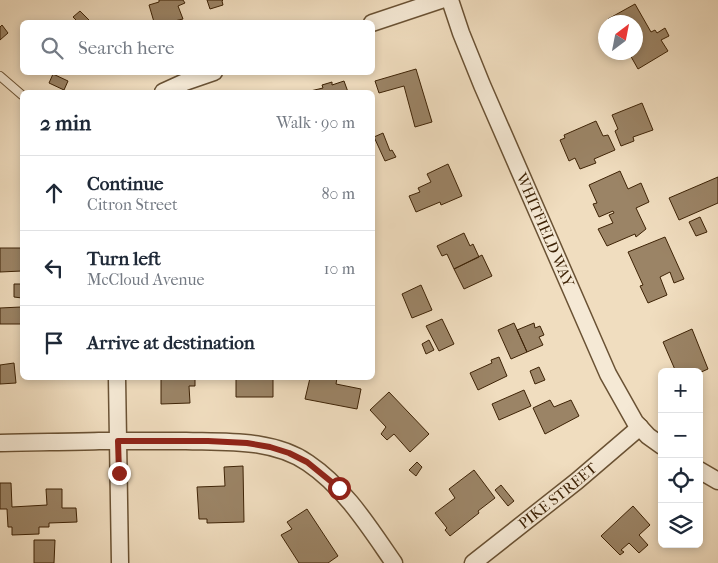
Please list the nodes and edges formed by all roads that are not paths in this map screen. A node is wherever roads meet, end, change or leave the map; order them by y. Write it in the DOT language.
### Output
graph roads {
  1 [pos="441,0"];
  2 [pos="450,0"];
  3 [pos="375,23"];
  4 [pos="205,75"];
  5 [pos="0,76"];
  6 [pos="167,90"];
  7 [pos="20,93"];
  8 [pos="118,380"];
  9 [pos="640,427"];
  10 [pos="118,441"];
  11 [pos="0,443"];
  12 [pos="658,443"];
  13 [pos="703,472"];
  14 [pos="718,481"];
  15 [pos="120,563"];
  16 [pos="394,563"];
  17 [pos="473,563"];
  1 -- 3 [label="street"];
  2 -- 9 [label="street, WHITFIELD WAY"];
  4 -- 6 [label="street"];
  5 -- 7 [label="lane"];
  8 -- 10 [label="street"];
  9 -- 12 [label="street, WHITFIELD WAY"];
  9 -- 17 [label="street, PIKE STREET"];
  10 -- 11 [label="street"];
  10 -- 15 [label="street"];
  10 -- 16 [label="street"];
  13 -- 14 [label="street"];
}
